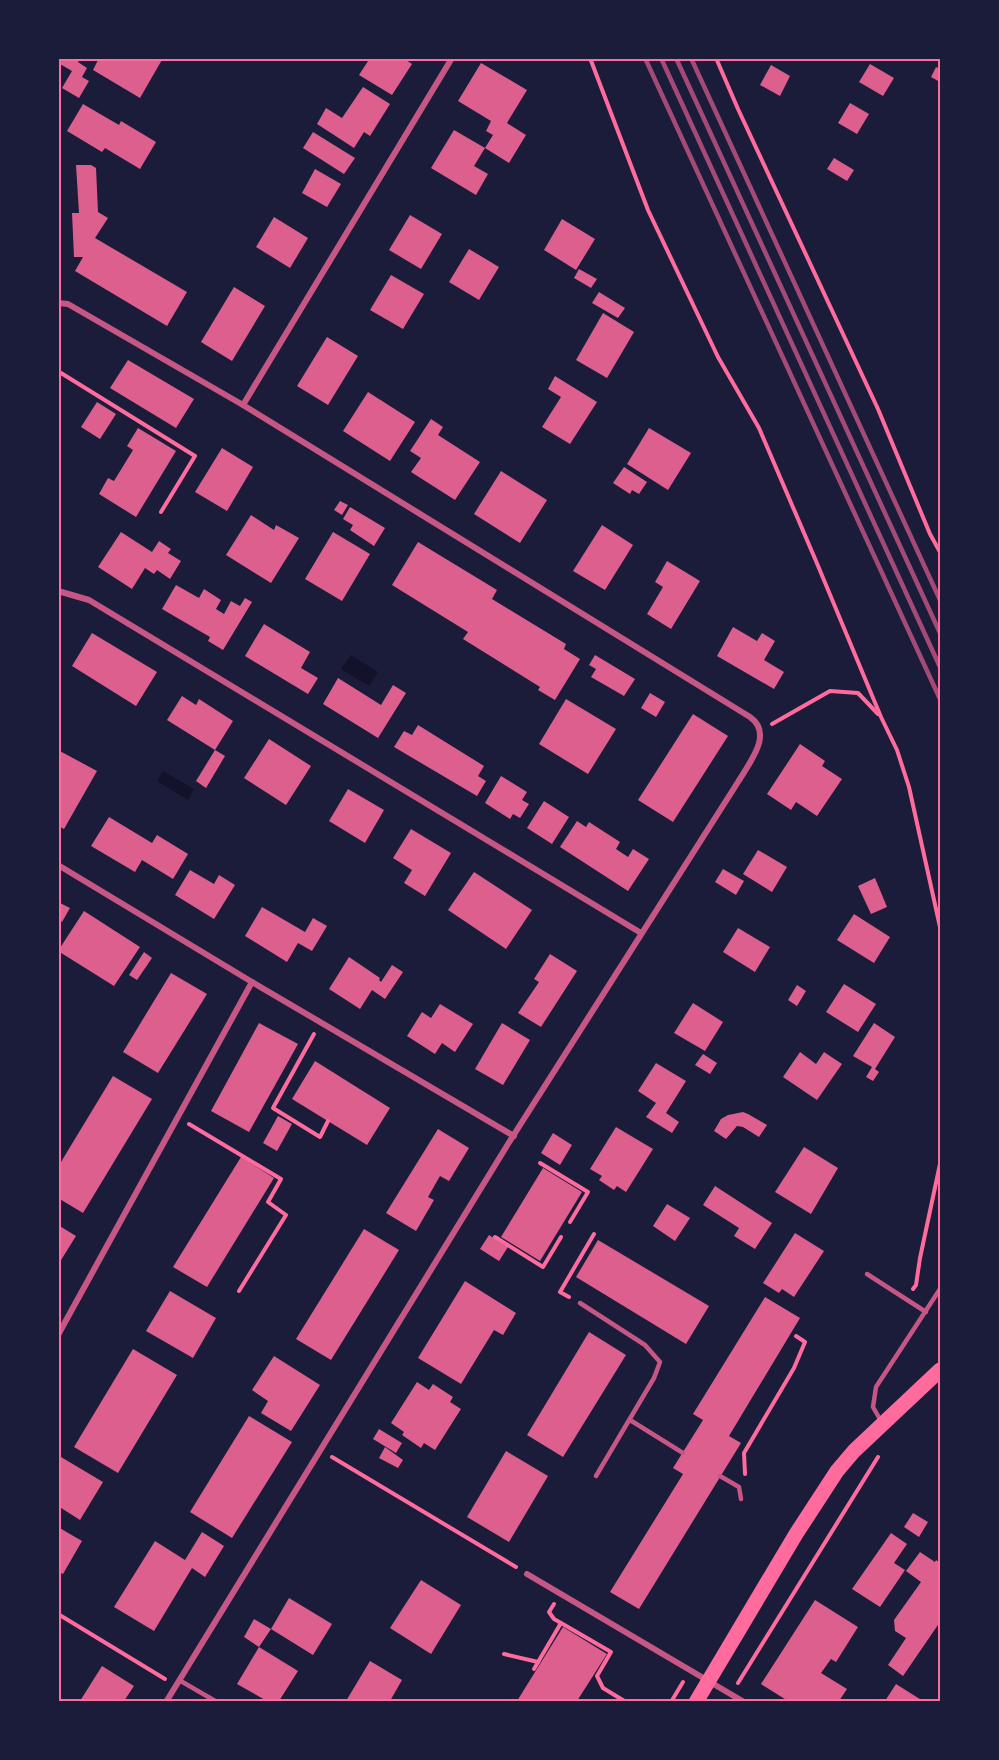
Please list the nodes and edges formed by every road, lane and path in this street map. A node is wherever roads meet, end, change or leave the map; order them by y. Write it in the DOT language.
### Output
graph roads {
  1 [pos="452,58"];
  2 [pos="590,58"];
  3 [pos="716,58"];
  4 [pos="58,303"];
  5 [pos="61,373"];
  6 [pos="243,405"];
  7 [pos="161,512"];
  8 [pos="940,552"];
  9 [pos="58,591"];
  10 [pos="881,717"];
  11 [pos="760,730"];
  12 [pos="58,866"];
  13 [pos="940,927"];
  14 [pos="641,933"];
  15 [pos="252,982"];
  16 [pos="314,1034"];
  17 [pos="328,1121"];
  18 [pos="186,1122"];
  19 [pos="514,1136"];
  20 [pos="540,1163"];
  21 [pos="940,1164"];
  22 [pos="570,1222"];
  23 [pos="594,1233"];
  24 [pos="495,1237"];
  25 [pos="561,1237"];
  26 [pos="867,1274"];
  27 [pos="940,1289"];
  28 [pos="239,1292"];
  29 [pos="906,1300"];
  30 [pos="580,1303"];
  31 [pos="926,1312"];
  32 [pos="58,1335"];
  33 [pos="796,1336"];
  34 [pos="940,1370"];
  35 [pos="630,1420"];
  36 [pos="882,1423"];
  37 [pos="321,1450"];
  38 [pos="683,1453"];
  39 [pos="874,1462"];
  40 [pos="596,1476"];
  41 [pos="720,1476"];
  42 [pos="739,1488"];
  43 [pos="741,1499"];
  44 [pos="527,1574"];
  45 [pos="58,1614"];
  46 [pos="554,1619"];
  47 [pos="561,1623"];
  48 [pos="504,1654"];
  49 [pos="538,1662"];
  50 [pos="534,1669"];
  51 [pos="691,1669"];
  52 [pos="709,1680"];
  53 [pos="178,1682"];
  54 [pos="731,1694"];
  55 [pos="166,1701"];
  56 [pos="217,1701"];
  57 [pos="626,1701"];
  58 [pos="671,1701"];
  59 [pos="696,1701"];
  60 [pos="744,1701"];
  1 -- 6 [label="street"];
  2 -- 10 [label="path"];
  3 -- 8 [label="path"];
  4 -- 6 [label="street"];
  5 -- 7 [label="path"];
  6 -- 11 [label="street"];
  9 -- 14 [label="street"];
  10 -- 11 [label="path"];
  10 -- 13 [label="path"];
  11 -- 14 [label="street"];
  12 -- 15 [label="street"];
  14 -- 19 [label="street"];
  15 -- 19 [label="street"];
  15 -- 32 [label="street"];
  16 -- 17 [label="path"];
  18 -- 28 [label="path"];
  19 -- 37 [label="street"];
  20 -- 22 [label="path"];
  21 -- 29 [label="path"];
  23 -- 30 [label="path"];
  24 -- 25 [label="path"];
  26 -- 29 [label="lane"];
  27 -- 31 [label="lane"];
  29 -- 31 [label="lane"];
  30 -- 35 [label="lane"];
  31 -- 36 [label="lane"];
  33 -- 42 [label="path"];
  34 -- 36 [label="main road"];
  35 -- 38 [label="lane"];
  35 -- 40 [label="lane"];
  36 -- 52 [label="main road"];
  37 -- 44 [label="path"];
  37 -- 53 [label="street"];
  39 -- 54 [label="path"];
  41 -- 42 [label="lane"];
  42 -- 43 [label="lane"];
  44 -- 51 [label="street"];
  45 -- 53 [label="path"];
  46 -- 47 [label="path"];
  47 -- 49 [label="path"];
  47 -- 57 [label="path"];
  48 -- 49 [label="path"];
  49 -- 50 [label="path"];
  51 -- 52 [label="street"];
  51 -- 58 [label="path"];
  52 -- 54 [label="street"];
  52 -- 59 [label="main road"];
  53 -- 55 [label="street"];
  53 -- 56 [label="lane"];
  54 -- 60 [label="street"];
}
